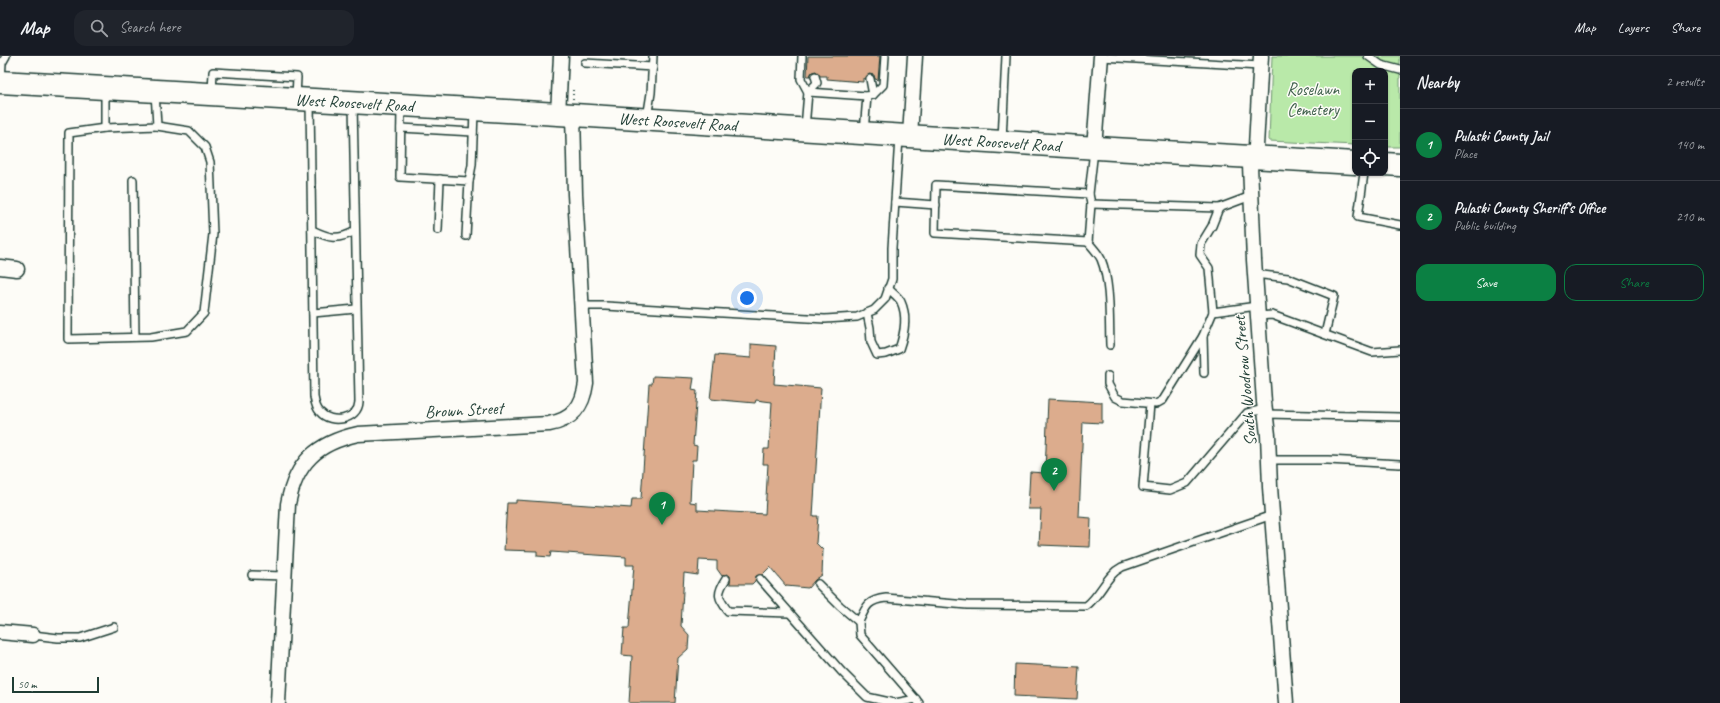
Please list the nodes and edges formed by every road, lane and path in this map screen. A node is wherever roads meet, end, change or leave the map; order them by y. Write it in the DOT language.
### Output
graph roads {
  1 [pos="6,56"];
  2 [pos="561,56"];
  3 [pos="653,56"];
  4 [pos="802,56"];
  5 [pos="885,56"];
  6 [pos="915,56"];
  7 [pos="1006,56"];
  8 [pos="1368,56"];
  9 [pos="1101,57"];
  10 [pos="1260,61"];
  11 [pos="585,63"];
  12 [pos="653,67"];
  13 [pos="1400,70"];
  14 [pos="818,78"];
  15 [pos="870,79"];
  16 [pos="0,82"];
  17 [pos="105,88"];
  18 [pos="155,91"];
  19 [pos="808,92"];
  20 [pos="870,95"];
  21 [pos="303,99"];
  22 [pos="352,102"];
  23 [pos="401,105"];
  24 [pos="474,109"];
  25 [pos="565,114"];
  26 [pos="646,120"];
  27 [pos="157,126"];
  28 [pos="105,128"];
  29 [pos="401,128"];
  30 [pos="805,130"];
  31 [pos="473,132"];
  32 [pos="863,134"];
  33 [pos="904,136"];
  34 [pos="1001,142"];
  35 [pos="1094,148"];
  36 [pos="1252,157"];
  37 [pos="1352,163"];
  38 [pos="1388,164"];
  39 [pos="1400,165"];
  40 [pos="1364,176"];
  41 [pos="440,179"];
  42 [pos="133,180"];
  43 [pos="469,181"];
  44 [pos="1089,194"];
  45 [pos="1251,196"];
  46 [pos="895,202"];
  47 [pos="1091,204"];
  48 [pos="936,205"];
  49 [pos="1218,208"];
  50 [pos="1400,225"];
  51 [pos="312,230"];
  52 [pos="438,230"];
  53 [pos="355,231"];
  54 [pos="466,236"];
  55 [pos="1088,242"];
  56 [pos="0,267"];
  57 [pos="17,269"];
  58 [pos="1255,274"];
  59 [pos="888,288"];
  60 [pos="581,306"];
  61 [pos="356,309"];
  62 [pos="1258,311"];
  63 [pos="1213,312"];
  64 [pos="313,313"];
  65 [pos="866,313"];
  66 [pos="1325,334"];
  67 [pos="1203,336"];
  68 [pos="135,337"];
  69 [pos="1110,345"];
  70 [pos="1400,350"];
  71 [pos="1204,373"];
  72 [pos="1108,376"];
  73 [pos="1150,404"];
  74 [pos="1265,411"];
  75 [pos="1400,417"];
  76 [pos="1269,460"];
  77 [pos="1400,464"];
  78 [pos="1272,515"];
  79 [pos="252,575"];
  80 [pos="284,576"];
  81 [pos="726,579"];
  82 [pos="760,579"];
  83 [pos="818,584"];
  84 [pos="789,613"];
  85 [pos="859,622"];
  86 [pos="114,627"];
  87 [pos="3,632"];
  88 [pos="33,635"];
  89 [pos="917,701"];
  90 [pos="278,703"];
  91 [pos="894,703"];
  92 [pos="1286,703"];
  1 -- 16 [label="lane"];
  2 -- 25 [label="street, Brown Street"];
  3 -- 12 [label="lane"];
  4 -- 19 [label="lane"];
  5 -- 20 [label="lane"];
  6 -- 33 [label="street"];
  7 -- 34 [label="lane"];
  8 -- 13 [label="lane"];
  9 -- 10 [label="lane"];
  9 -- 35 [label="street"];
  10 -- 36 [label="street, South Woodrow Street"];
  11 -- 12 [label="lane"];
  12 -- 26 [label="lane"];
  14 -- 19 [label="lane"];
  15 -- 20 [label="lane"];
  16 -- 17 [label="main road, West Roosevelt Road"];
  17 -- 18 [label="main road, West Roosevelt Road"];
  17 -- 28 [label="lane"];
  18 -- 21 [label="main road, West Roosevelt Road"];
  18 -- 27 [label="lane"];
  19 -- 20 [label="lane"];
  19 -- 30 [label="lane"];
  20 -- 32 [label="lane"];
  21 -- 22 [label="main road, West Roosevelt Road"];
  21 -- 51 [label="lane"];
  22 -- 23 [label="main road, West Roosevelt Road"];
  22 -- 53 [label="lane"];
  23 -- 24 [label="main road, West Roosevelt Road"];
  23 -- 29 [label="lane"];
  24 -- 25 [label="main road, West Roosevelt Road"];
  24 -- 31 [label="lane"];
  25 -- 26 [label="main road, West Roosevelt Road"];
  25 -- 60 [label="street, Brown Street"];
  26 -- 30 [label="main road, West Roosevelt Road"];
  27 -- 28 [label="lane"];
  27 -- 68 [label="lane"];
  28 -- 68 [label="lane"];
  29 -- 31 [label="lane"];
  29 -- 41 [label="lane"];
  30 -- 32 [label="main road, West Roosevelt Road"];
  31 -- 43 [label="lane"];
  32 -- 33 [label="main road, West Roosevelt Road"];
  33 -- 34 [label="main road, West Roosevelt Road"];
  33 -- 46 [label="lane"];
  34 -- 35 [label="main road, West Roosevelt Road"];
  35 -- 36 [label="main road, West Roosevelt Road"];
  35 -- 44 [label="lane"];
  36 -- 37 [label="main road, West Roosevelt Road"];
  36 -- 45 [label="street, South Woodrow Street"];
  38 -- 39 [label="main road"];
  40 -- 50 [label="lane"];
  41 -- 43 [label="lane"];
  41 -- 52 [label="lane"];
  42 -- 68 [label="lane"];
  43 -- 54 [label="lane"];
  44 -- 47 [label="lane"];
  44 -- 48 [label="lane"];
  45 -- 49 [label="lane"];
  45 -- 58 [label="street, South Woodrow Street"];
  46 -- 48 [label="lane"];
  46 -- 59 [label="lane"];
  47 -- 49 [label="lane"];
  47 -- 55 [label="lane"];
  48 -- 55 [label="lane"];
  49 -- 63 [label="lane"];
  51 -- 53 [label="lane"];
  51 -- 64 [label="lane"];
  53 -- 61 [label="lane"];
  55 -- 69 [label="lane"];
  56 -- 57 [label="street"];
  58 -- 62 [label="street, South Woodrow Street"];
  58 -- 66 [label="lane"];
  59 -- 65 [label="lane"];
  59 -- 65 [label="lane"];
  60 -- 65 [label="lane"];
  60 -- 80 [label="street, Brown Street"];
  61 -- 64 [label="lane"];
  61 -- 64 [label="lane"];
  62 -- 63 [label="lane"];
  62 -- 66 [label="lane"];
  62 -- 74 [label="street, South Woodrow Street"];
  63 -- 67 [label="lane"];
  66 -- 70 [label="lane"];
  67 -- 71 [label="lane"];
  67 -- 73 [label="lane"];
  72 -- 73 [label="lane"];
  73 -- 74 [label="lane"];
  74 -- 75 [label="lane"];
  74 -- 76 [label="street, South Woodrow Street"];
  76 -- 77 [label="lane"];
  76 -- 78 [label="street, South Woodrow Street"];
  78 -- 85 [label="lane"];
  78 -- 92 [label="street, South Woodrow Street"];
  79 -- 80 [label="lane"];
  80 -- 90 [label="street, Brown Street"];
  81 -- 84 [label="lane"];
  82 -- 84 [label="lane"];
  83 -- 85 [label="lane"];
  84 -- 91 [label="lane"];
  85 -- 89 [label="lane"];
  86 -- 88 [label="lane"];
  87 -- 88 [label="street"];
  89 -- 91 [label="lane"];
}
